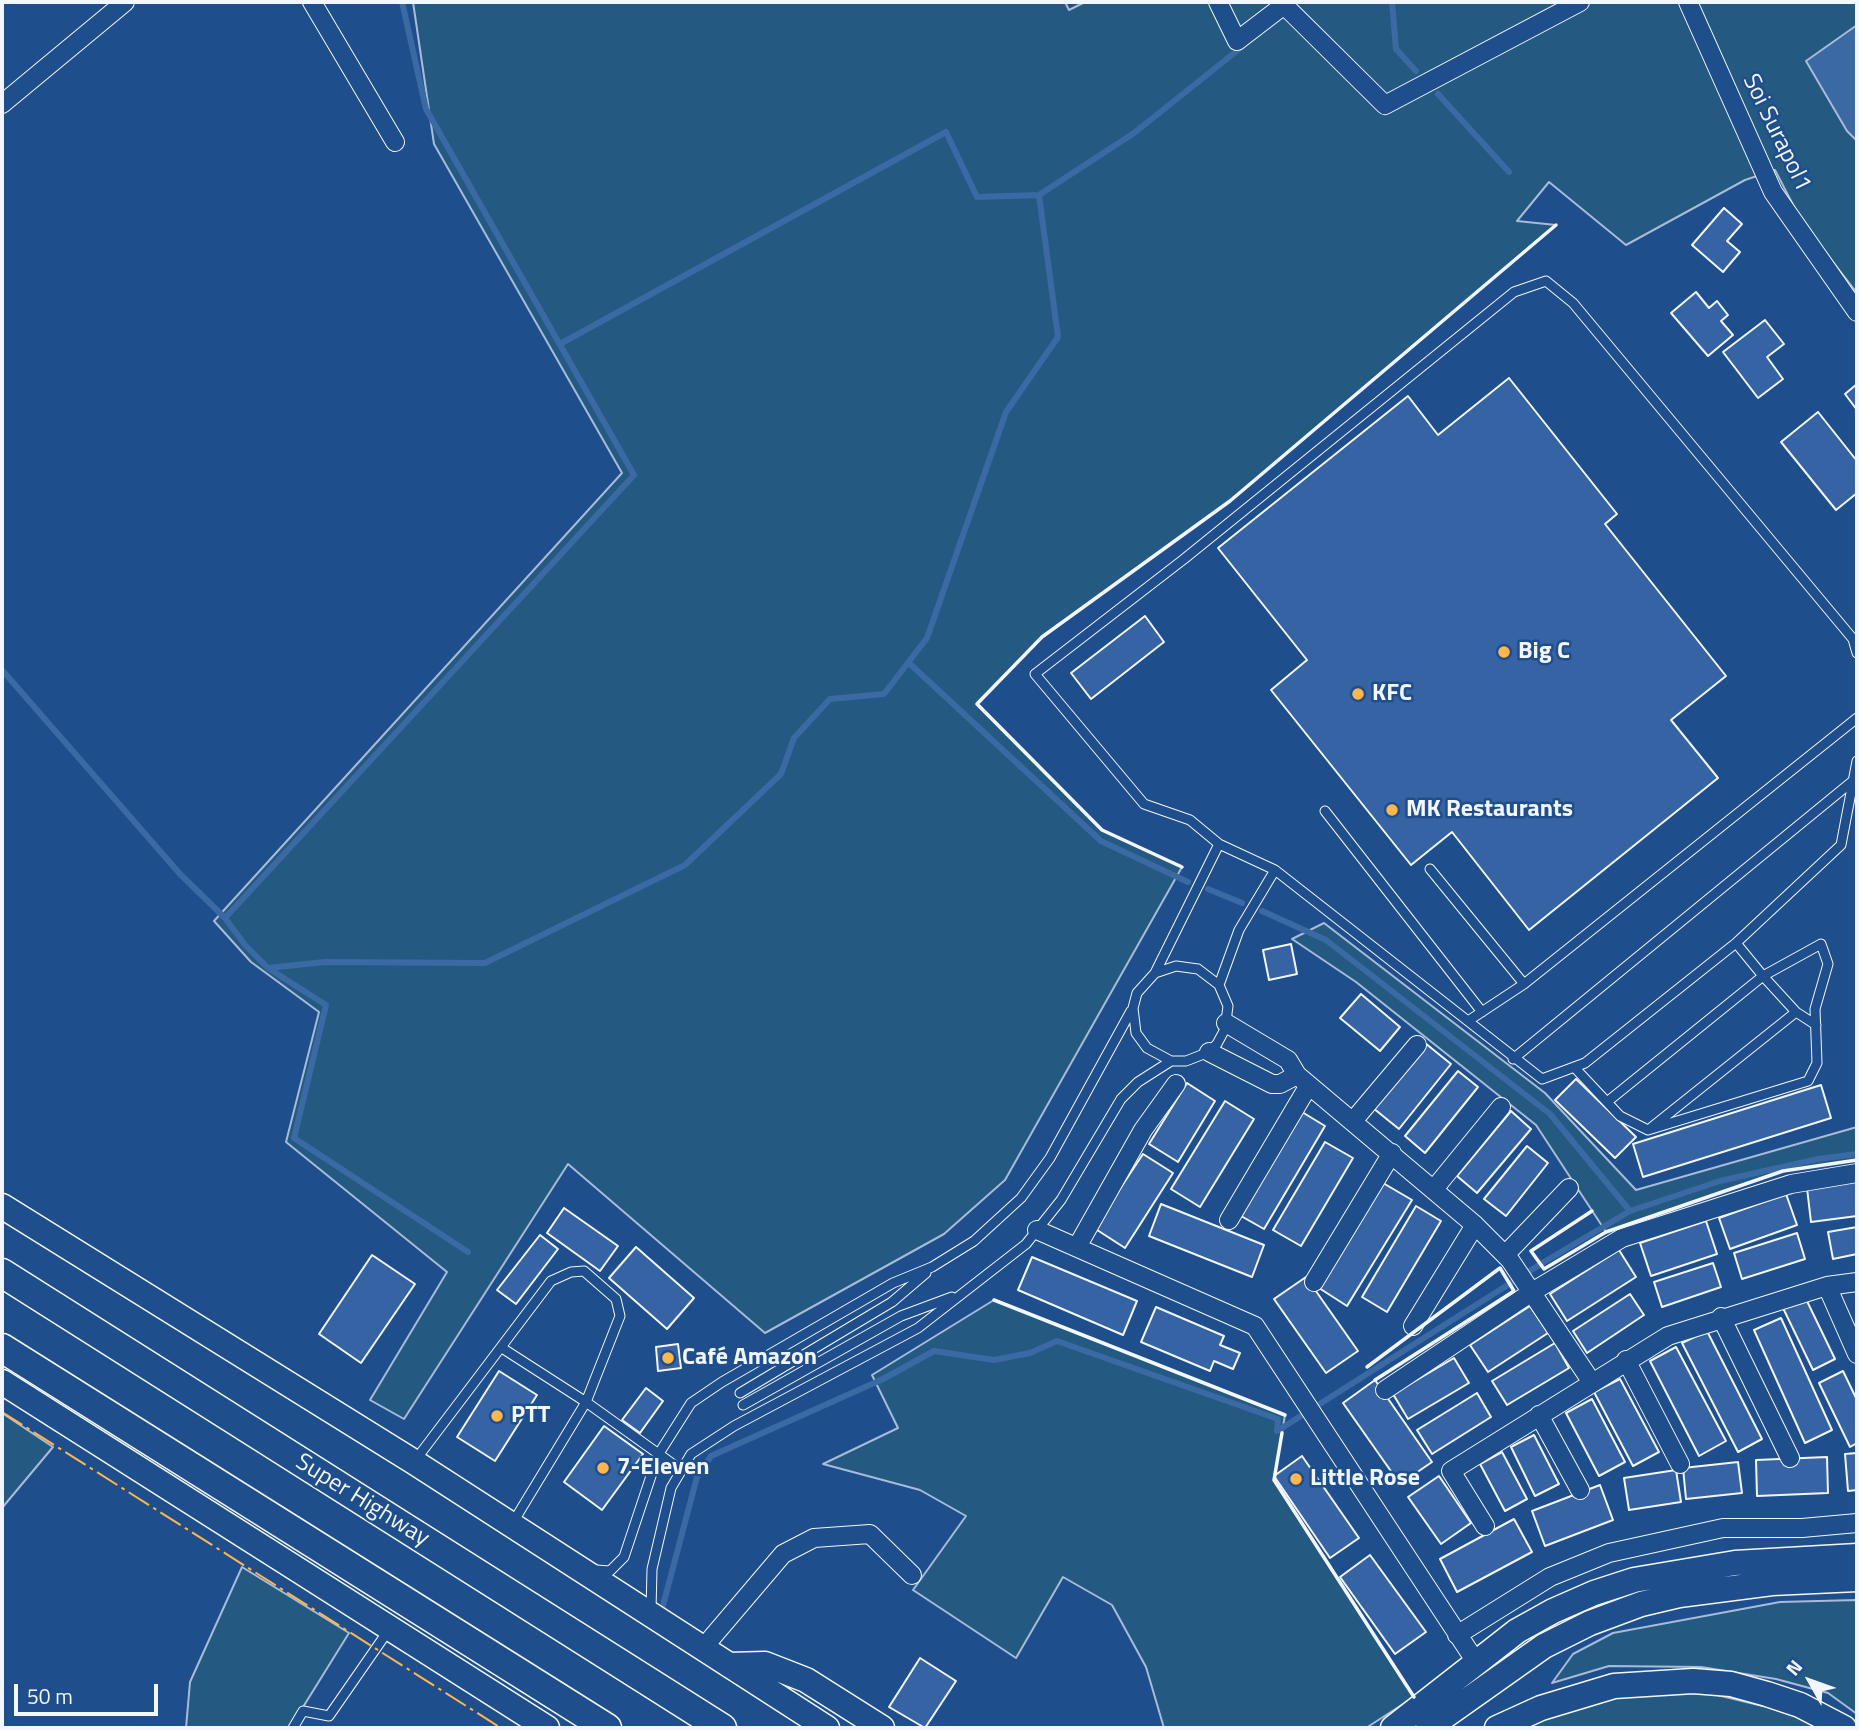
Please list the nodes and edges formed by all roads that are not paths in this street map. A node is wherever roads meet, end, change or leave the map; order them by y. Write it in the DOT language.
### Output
graph roads {
  1 [pos="125,2"];
  2 [pos="312,2"];
  3 [pos="1218,2"];
  4 [pos="1580,2"];
  5 [pos="1688,2"];
  6 [pos="2,104"];
  7 [pos="395,142"];
  8 [pos="1857,312"];
  9 [pos="1857,653"];
  10 [pos="1857,718"];
  11 [pos="1857,761"];
  12 [pos="1854,780"];
  13 [pos="1325,811"];
  14 [pos="1219,844"];
  15 [pos="1430,869"];
  16 [pos="1275,870"];
  17 [pos="1736,943"];
  18 [pos="1154,973"];
  19 [pos="1763,976"];
  20 [pos="1524,984"];
  21 [pos="1219,985"];
  22 [pos="1133,1008"];
  23 [pos="1482,1012"];
  24 [pos="1796,1012"];
  25 [pos="1468,1021"];
  26 [pos="1226,1023"];
  27 [pos="1816,1025"];
  28 [pos="1417,1045"];
  29 [pos="1209,1052"];
  30 [pos="1513,1059"];
  31 [pos="1171,1061"];
  32 [pos="1574,1067"];
  33 [pos="1303,1080"];
  34 [pos="1175,1084"];
  35 [pos="1606,1102"];
  36 [pos="1501,1107"];
  37 [pos="1353,1121"];
  38 [pos="1648,1130"];
  39 [pos="1392,1153"];
  40 [pos="1857,1173"];
  41 [pos="1569,1188"];
  42 [pos="1434,1189"];
  43 [pos="2,1206"];
  44 [pos="1229,1220"];
  45 [pos="1475,1225"];
  46 [pos="1037,1230"];
  47 [pos="1077,1247"];
  48 [pos="1507,1257"];
  49 [pos="932,1267"];
  50 [pos="2,1273"];
  51 [pos="1314,1282"];
  52 [pos="1857,1282"];
  53 [pos="1827,1286"];
  54 [pos="1529,1288"];
  55 [pos="961,1294"];
  56 [pos="1721,1317"];
  57 [pos="1413,1326"];
  58 [pos="2,1348"];
  59 [pos="502,1348"];
  60 [pos="1857,1354"];
  61 [pos="1626,1360"];
  62 [pos="1591,1381"];
  63 [pos="2,1382"];
  64 [pos="1385,1390"];
  65 [pos="740,1393"];
  66 [pos="586,1402"];
  67 [pos="743,1405"];
  68 [pos="1539,1415"];
  69 [pos="657,1455"];
  70 [pos="1790,1458"];
  71 [pos="414,1462"];
  72 [pos="1680,1464"];
  73 [pos="681,1470"];
  74 [pos="1580,1490"];
  75 [pos="1857,1523"];
  76 [pos="512,1525"];
  77 [pos="1485,1526"];
  78 [pos="1857,1556"];
  79 [pos="580,1569"];
  80 [pos="912,1575"];
  81 [pos="1857,1579"];
  82 [pos="651,1615"];
  83 [pos="391,1627"];
  84 [pos="1457,1635"];
  85 [pos="703,1648"];
  86 [pos="1476,1662"];
  87 [pos="729,1665"];
  88 [pos="519,1717"];
  89 [pos="293,1728"];
  90 [pos="547,1728"];
  91 [pos="607,1728"];
  92 [pos="723,1728"];
  93 [pos="827,1728"];
  94 [pos="882,1728"];
  95 [pos="1393,1728"];
  96 [pos="1428,1728"];
  97 [pos="1497,1728"];
  98 [pos="1844,1728"];
  1 -- 6 [label="street"];
  2 -- 7 [label="street"];
  3 -- 4 [label="street"];
  5 -- 8 [label="street, Soi Surapol1"];
  9 -- 14 [label="lane"];
  10 -- 20 [label="lane"];
  11 -- 12 [label="lane"];
  12 -- 17 [label="lane"];
  12 -- 30 [label="lane"];
  13 -- 23 [label="lane"];
  14 -- 16 [label="lane"];
  14 -- 18 [label="lane"];
  15 -- 20 [label="lane"];
  16 -- 21 [label="lane"];
  16 -- 25 [label="lane"];
  17 -- 19 [label="lane"];
  17 -- 32 [label="lane"];
  18 -- 21 [label="lane"];
  18 -- 22 [label="lane"];
  19 -- 24 [label="lane"];
  19 -- 27 [label="lane"];
  19 -- 35 [label="lane"];
  20 -- 23 [label="lane"];
  21 -- 26 [label="lane"];
  22 -- 31 [label="lane"];
  22 -- 49 [label="lane"];
  23 -- 25 [label="lane"];
  24 -- 27 [label="lane"];
  24 -- 38 [label="lane"];
  25 -- 30 [label="lane"];
  26 -- 29 [label="lane"];
  26 -- 33 [label="street"];
  27 -- 38 [label="lane"];
  28 -- 37 [label="street"];
  29 -- 31 [label="lane"];
  29 -- 33 [label="street"];
  30 -- 32 [label="lane"];
  31 -- 46 [label="lane"];
  32 -- 35 [label="lane"];
  33 -- 37 [label="street"];
  33 -- 44 [label="street"];
  34 -- 47 [label="street"];
  35 -- 38 [label="lane"];
  36 -- 42 [label="street"];
  37 -- 39 [label="street"];
  39 -- 42 [label="street"];
  39 -- 51 [label="street"];
  40 -- 54 [label="street"];
  41 -- 48 [label="street"];
  42 -- 45 [label="street"];
  43 -- 71 [label="main road"];
  45 -- 48 [label="street"];
  45 -- 57 [label="street"];
  46 -- 47 [label="street"];
  46 -- 55 [label="lane"];
  47 -- 84 [label="street"];
  48 -- 54 [label="street"];
  49 -- 65 [label="lane"];
  49 -- 69 [label="lane"];
  50 -- 92 [label="highway, Super Highway"];
  52 -- 53 [label="street"];
  53 -- 56 [label="street"];
  53 -- 60 [label="street"];
  54 -- 62 [label="street"];
  54 -- 64 [label="street"];
  55 -- 67 [label="lane"];
  55 -- 73 [label="lane"];
  56 -- 61 [label="street"];
  56 -- 70 [label="street"];
  58 -- 91 [label="highway"];
  59 -- 66 [label="lane"];
  59 -- 66 [label="lane"];
  59 -- 71 [label="lane"];
  61 -- 62 [label="street"];
  61 -- 72 [label="street"];
  62 -- 68 [label="street"];
  63 -- 83 [label="main road"];
  66 -- 69 [label="lane"];
  66 -- 76 [label="lane"];
  68 -- 74 [label="street"];
  68 -- 77 [label="street"];
  69 -- 73 [label="lane"];
  69 -- 79 [label="lane"];
  71 -- 76 [label="main road"];
  73 -- 82 [label="lane"];
  75 -- 84 [label="street"];
  76 -- 79 [label="main road"];
  78 -- 86 [label="main road"];
  79 -- 82 [label="main road"];
  80 -- 85 [label="street"];
  81 -- 96 [label="main road"];
  82 -- 85 [label="main road"];
  83 -- 88 [label="main road"];
  83 -- 89 [label="lane"];
  84 -- 86 [label="street"];
  85 -- 87 [label="main road"];
  86 -- 95 [label="main road"];
  87 -- 93 [label="main road"];
  87 -- 94 [label="main road"];
  88 -- 90 [label="main road"];
  97 -- 98 [label="main road"];
}
